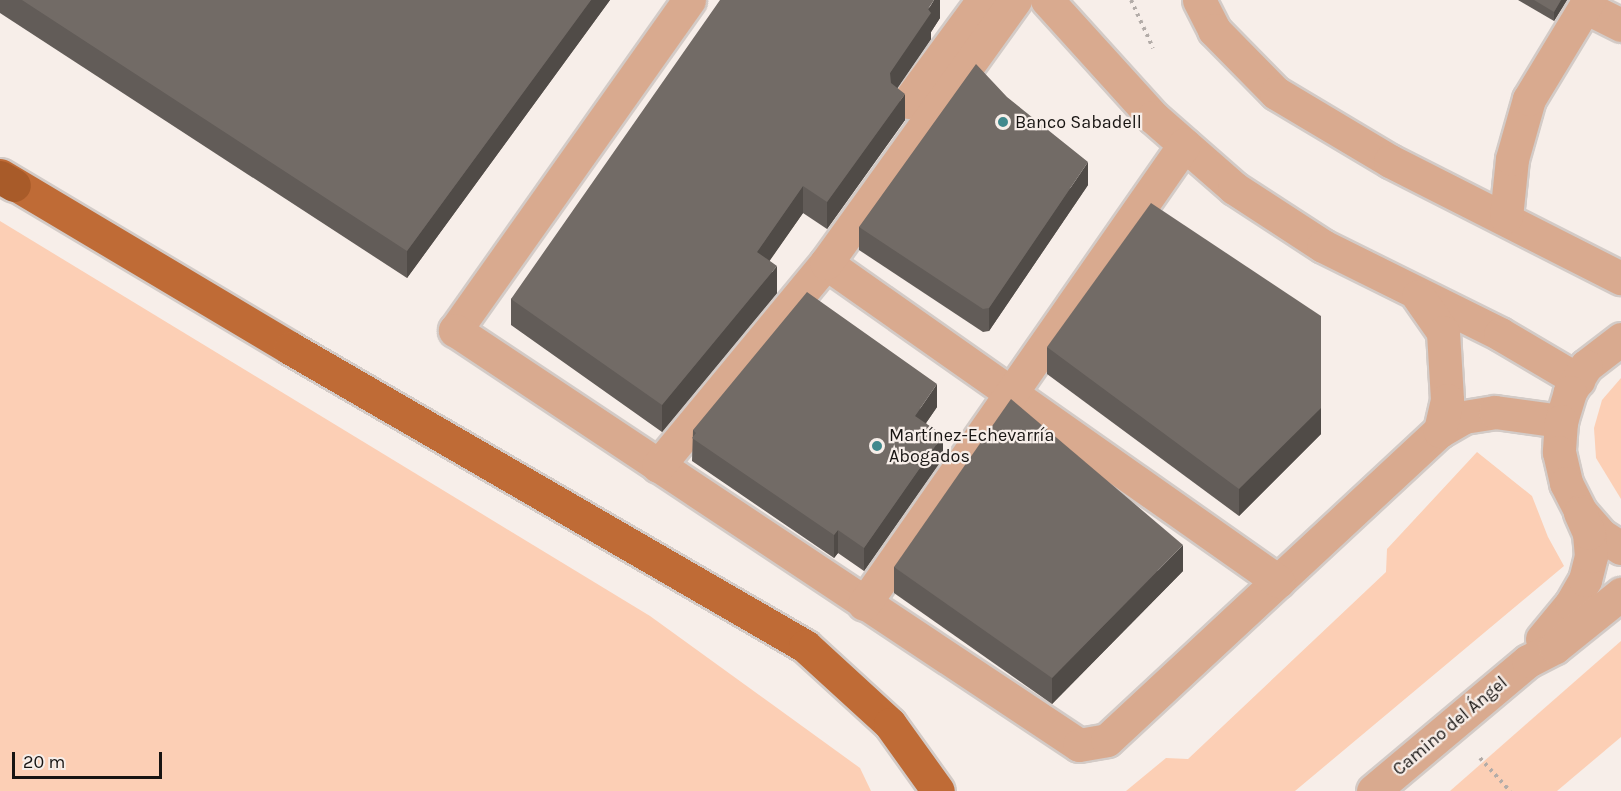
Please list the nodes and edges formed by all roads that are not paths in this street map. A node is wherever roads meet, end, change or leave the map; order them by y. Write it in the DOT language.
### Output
graph roads {
  1 [pos="689,0"];
  2 [pos="983,0"];
  3 [pos="1015,0"];
  4 [pos="1047,0"];
  5 [pos="1199,0"];
  6 [pos="1587,3"];
  7 [pos="1621,25"];
  8 [pos="908,102"];
  9 [pos="1184,145"];
  10 [pos="4,179"];
  11 [pos="1506,217"];
  12 [pos="826,263"];
  13 [pos="1621,278"];
  14 [pos="1415,292"];
  15 [pos="1621,339"];
  16 [pos="1578,380"];
  17 [pos="1011,394"];
  18 [pos="1561,421"];
  19 [pos="1440,430"];
  20 [pos="658,466"];
  21 [pos="1580,511"];
  22 [pos="1621,548"];
  23 [pos="1278,581"];
  24 [pos="1621,594"];
  25 [pos="864,604"];
  26 [pos="1528,661"];
  27 [pos="938,791"];
  28 [pos="1373,791"];
  1 -- 20 [label="street"];
  2 -- 8 [label="street"];
  3 -- 12 [label="street"];
  4 -- 9 [label="street"];
  5 -- 11 [label="street"];
  6 -- 7 [label="street"];
  6 -- 11 [label="street"];
  9 -- 14 [label="street"];
  9 -- 17 [label="street"];
  10 -- 27 [label="main road"];
  11 -- 13 [label="street"];
  12 -- 17 [label="street"];
  12 -- 20 [label="street"];
  14 -- 16 [label="street"];
  14 -- 19 [label="street"];
  15 -- 16 [label="street"];
  16 -- 18 [label="street"];
  17 -- 23 [label="street"];
  17 -- 25 [label="street"];
  18 -- 19 [label="street"];
  18 -- 21 [label="street"];
  19 -- 23 [label="street"];
  20 -- 25 [label="street"];
  21 -- 22 [label="street"];
  21 -- 26 [label="street, Camino del Ángel"];
  23 -- 25 [label="street"];
  24 -- 26 [label="street, Camino del Ángel"];
  26 -- 28 [label="street, Camino del Ángel"];
}
